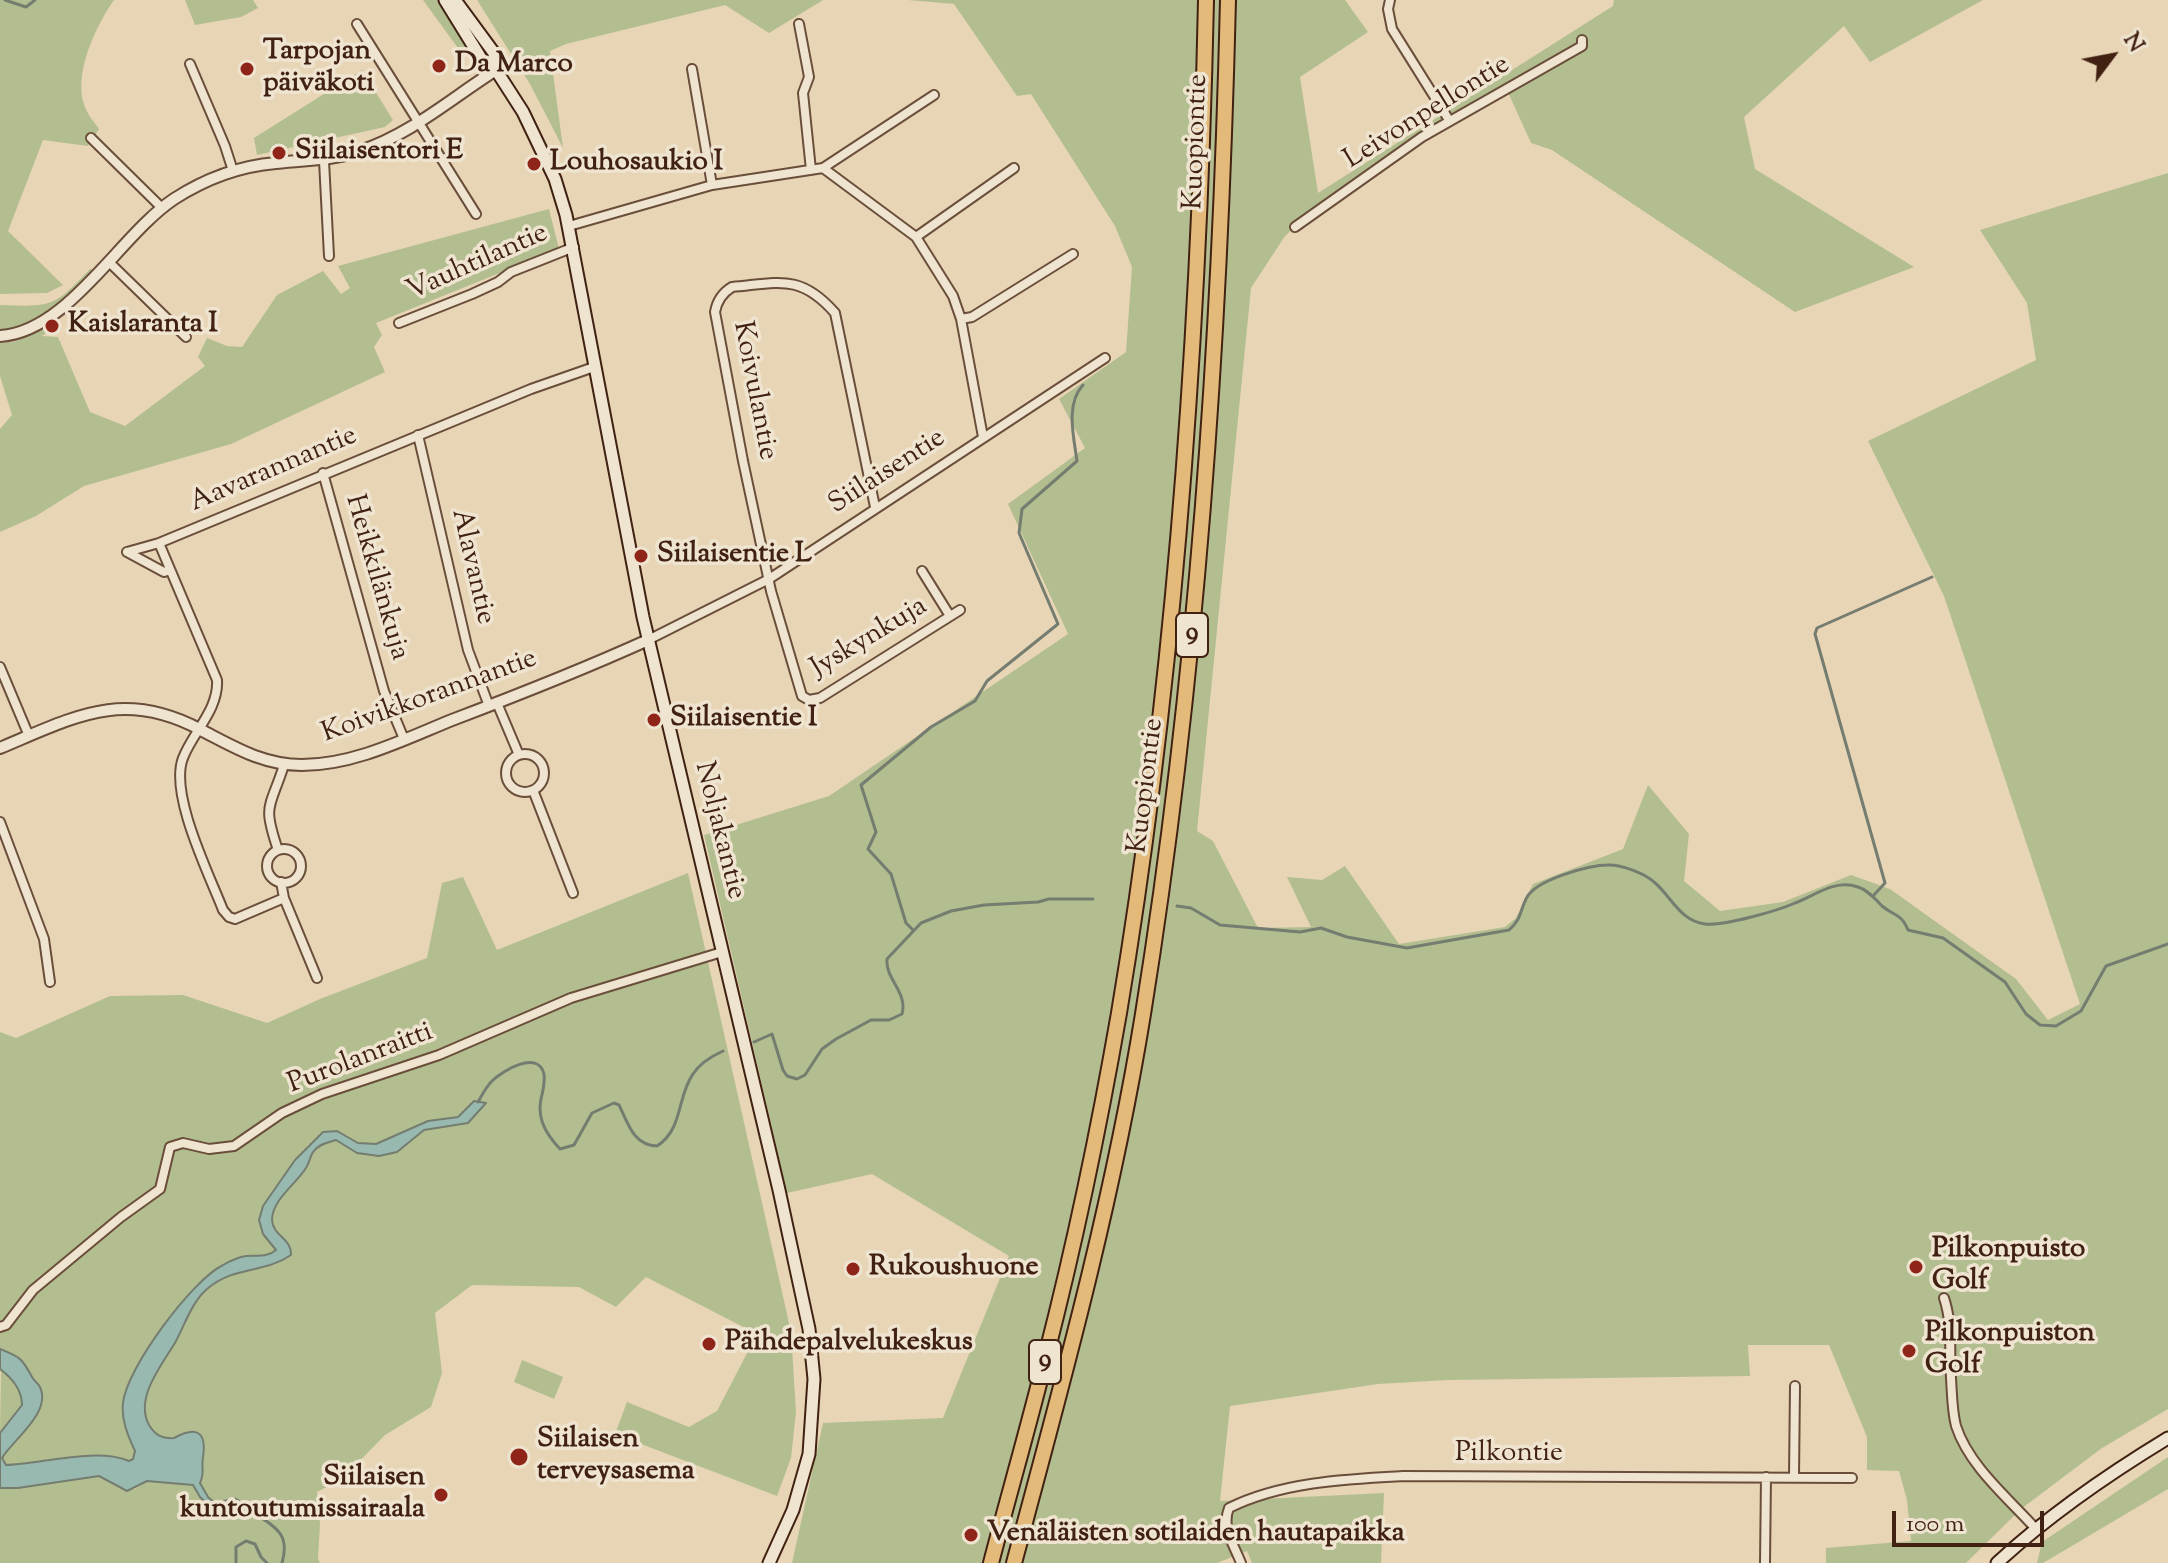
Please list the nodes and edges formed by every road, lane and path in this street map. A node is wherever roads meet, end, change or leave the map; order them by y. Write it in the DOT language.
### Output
graph roads {
  1 [pos="445,0"];
  2 [pos="455,0"];
  3 [pos="1206,0"];
  4 [pos="1228,0"];
  5 [pos="1390,0"];
  6 [pos="357,24"];
  7 [pos="799,24"];
  8 [pos="1582,40"];
  9 [pos="190,64"];
  10 [pos="692,69"];
  11 [pos="496,70"];
  12 [pos="934,95"];
  13 [pos="1449,120"];
  14 [pos="418,121"];
  15 [pos="91,138"];
  16 [pos="324,161"];
  17 [pos="823,168"];
  18 [pos="1014,168"];
  19 [pos="811,170"];
  20 [pos="233,171"];
  21 [pos="712,185"];
  22 [pos="162,208"];
  23 [pos="476,214"];
  24 [pos="569,226"];
  25 [pos="1295,227"];
  26 [pos="916,237"];
  27 [pos="574,247"];
  28 [pos="1073,254"];
  29 [pos="329,256"];
  30 [pos="109,262"];
  31 [pos="961,319"];
  32 [pos="399,323"];
  33 [pos="0,336"];
  34 [pos="186,337"];
  35 [pos="1105,358"];
  36 [pos="594,367"];
  37 [pos="418,435"];
  38 [pos="983,437"];
  39 [pos="323,473"];
  40 [pos="875,507"];
  41 [pos="159,543"];
  42 [pos="170,570"];
  43 [pos="922,571"];
  44 [pos="769,579"];
  45 [pos="960,610"];
  46 [pos="950,616"];
  47 [pos="648,640"];
  48 [pos="0,667"];
  49 [pos="493,704"];
  50 [pos="199,729"];
  51 [pos="29,736"];
  52 [pos="404,739"];
  53 [pos="0,748"];
  54 [pos="519,755"];
  55 [pos="284,765"];
  56 [pos="533,790"];
  57 [pos="0,822"];
  58 [pos="278,850"];
  59 [pos="281,882"];
  60 [pos="573,893"];
  61 [pos="284,898"];
  62 [pos="722,952"];
  63 [pos="317,978"];
  64 [pos="50,982"];
  65 [pos="1944,1298"];
  66 [pos="0,1327"];
  67 [pos="1795,1386"];
  68 [pos="2168,1438"];
  69 [pos="1794,1476"];
  70 [pos="1766,1477"];
  71 [pos="1852,1478"];
  72 [pos="2035,1528"];
  73 [pos="769,1563"];
  74 [pos="991,1563"];
  75 [pos="1014,1563"];
  76 [pos="1241,1563"];
  77 [pos="1765,1563"];
  78 [pos="1997,1563"];
  1 -- 11 [label="main road, Noljakantie"];
  2 -- 11 [label="main road, Noljakantie"];
  3 -- 74 [label="highway, Kuopiontie / 9"];
  4 -- 75 [label="highway, Kuopiontie / 9"];
  5 -- 13 [label="street"];
  6 -- 14 [label="street"];
  7 -- 19 [label="street"];
  8 -- 13 [label="street, Leivonpellontie"];
  9 -- 20 [label="street"];
  10 -- 21 [label="street"];
  11 -- 14 [label="street"];
  11 -- 24 [label="main road, Noljakantie"];
  12 -- 17 [label="street"];
  13 -- 25 [label="street, Leivonpellontie"];
  14 -- 16 [label="street"];
  14 -- 23 [label="street"];
  15 -- 22 [label="street"];
  16 -- 20 [label="street"];
  16 -- 29 [label="street"];
  17 -- 19 [label="street"];
  17 -- 26 [label="street"];
  18 -- 26 [label="street"];
  19 -- 21 [label="street"];
  20 -- 22 [label="street"];
  21 -- 24 [label="street"];
  22 -- 30 [label="street"];
  24 -- 27 [label="main road, Noljakantie"];
  26 -- 31 [label="street"];
  27 -- 32 [label="street, Vauhtilantie"];
  27 -- 36 [label="main road, Noljakantie"];
  28 -- 31 [label="street"];
  30 -- 33 [label="street"];
  30 -- 34 [label="street"];
  31 -- 38 [label="street"];
  35 -- 38 [label="street, Siilaisentie"];
  36 -- 37 [label="street, Aavarannantie"];
  36 -- 47 [label="main road, Noljakantie"];
  37 -- 39 [label="street, Aavarannantie"];
  37 -- 49 [label="street, Alavantie"];
  38 -- 40 [label="street, Siilaisentie"];
  39 -- 41 [label="street, Aavarannantie"];
  39 -- 52 [label="street, Heikkilänkuja"];
  40 -- 44 [label="street, Siilaisentie"];
  40 -- 44 [label="street, Koivulantie"];
  41 -- 42 [label="street"];
  41 -- 42 [label="street, Aavarannantie"];
  42 -- 50 [label="street"];
  43 -- 46 [label="street"];
  44 -- 46 [label="street, Jyskynkuja"];
  44 -- 47 [label="street, Siilaisentie"];
  45 -- 46 [label="street, Jyskynkuja"];
  47 -- 49 [label="street, Koivikkorannantie"];
  47 -- 62 [label="main road, Noljakantie"];
  48 -- 51 [label="street"];
  49 -- 52 [label="street, Koivikkorannantie"];
  49 -- 54 [label="street, Alavantie"];
  50 -- 51 [label="street, Koivikkorannantie"];
  50 -- 55 [label="street, Koivikkorannantie"];
  50 -- 61 [label="street"];
  51 -- 53 [label="street, Koivikkorannantie"];
  52 -- 55 [label="street, Koivikkorannantie"];
  54 -- 56 [label="street"];
  54 -- 56 [label="street"];
  55 -- 58 [label="street"];
  56 -- 60 [label="street"];
  57 -- 64 [label="street"];
  58 -- 59 [label="street"];
  58 -- 59 [label="street"];
  59 -- 61 [label="street"];
  61 -- 63 [label="street"];
  62 -- 66 [label="street, Purolanraitti"];
  62 -- 73 [label="main road, Noljakantie"];
  65 -- 72 [label="street"];
  67 -- 69 [label="street"];
  68 -- 72 [label="main road"];
  69 -- 70 [label="street, Pilkontie"];
  69 -- 71 [label="street, Pilkontie"];
  70 -- 76 [label="street, Pilkontie"];
  70 -- 77 [label="street"];
  72 -- 78 [label="main road"];
}
